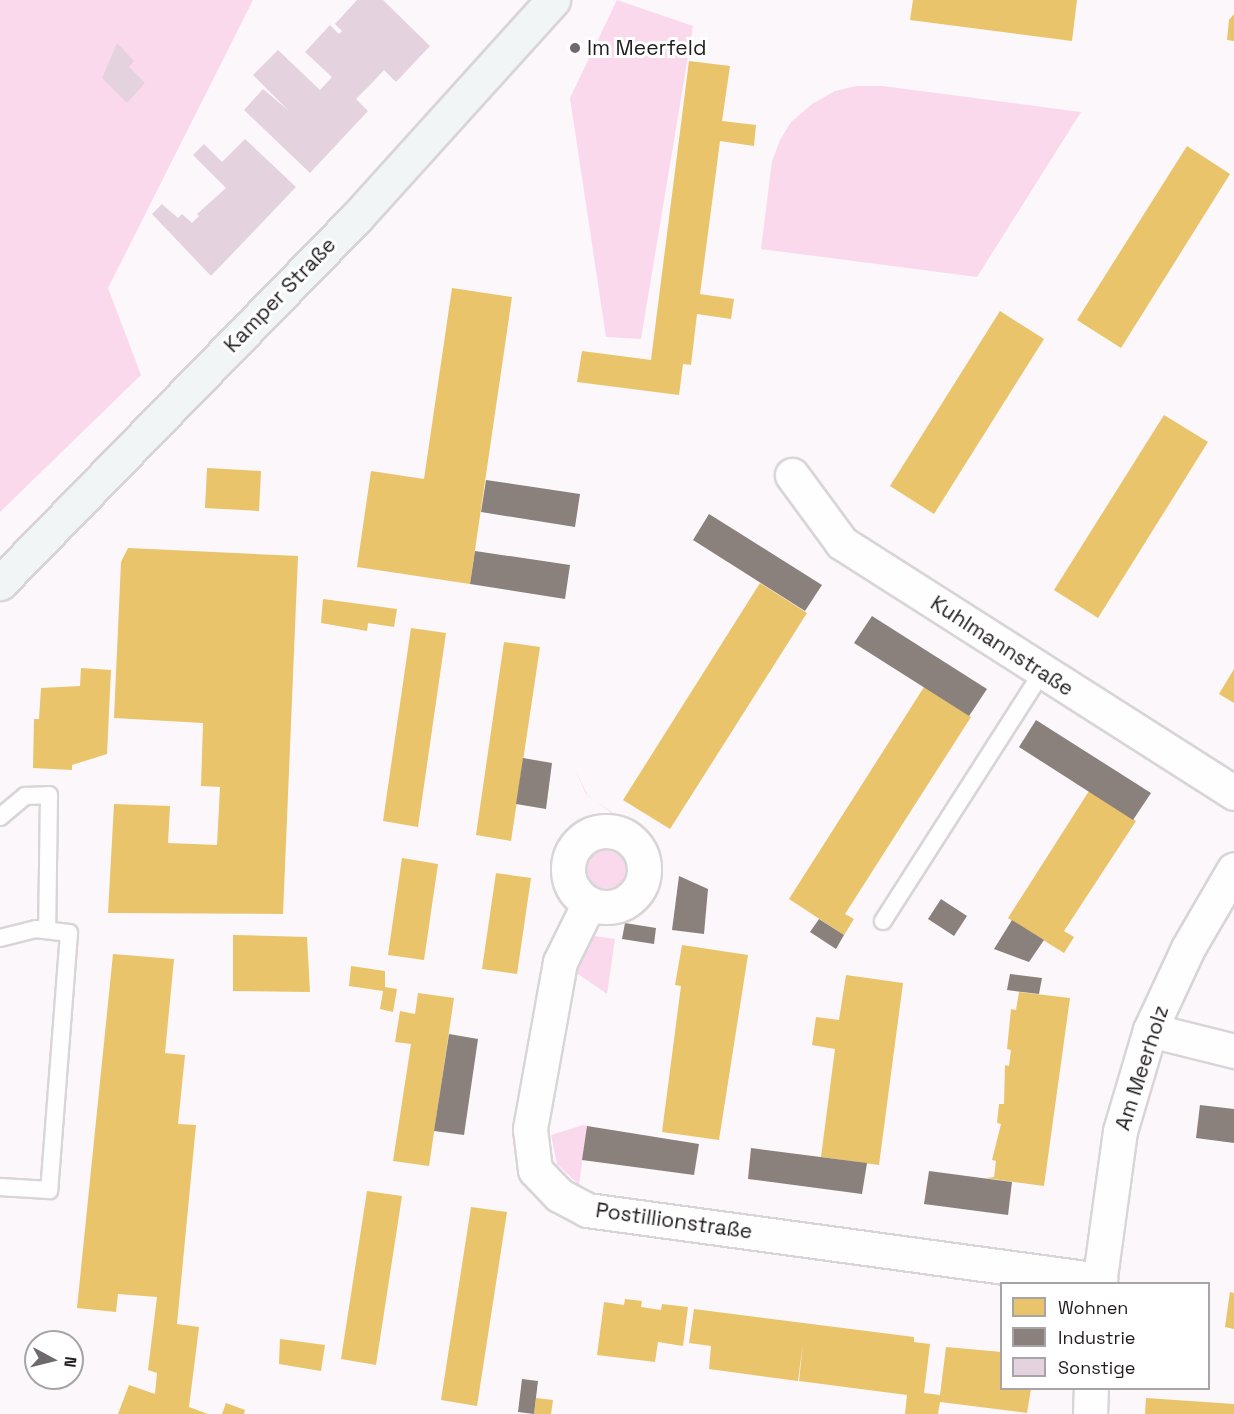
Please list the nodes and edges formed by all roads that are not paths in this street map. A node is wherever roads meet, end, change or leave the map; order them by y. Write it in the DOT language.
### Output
graph roads {
  1 [pos="553,0"];
  2 [pos="792,475"];
  3 [pos="0,583"];
  4 [pos="1042,672"];
  5 [pos="1234,793"];
  6 [pos="0,817"];
  7 [pos="1234,869"];
  8 [pos="589,903"];
  9 [pos="883,921"];
  10 [pos="47,930"];
  11 [pos="0,938"];
  12 [pos="1150,1030"];
  13 [pos="1234,1051"];
  14 [pos="0,1187"];
  15 [pos="1100,1282"];
  16 [pos="1091,1390"];
  17 [pos="1090,1414"];
  1 -- 3 [label="main road, Kamper Straße"];
  2 -- 4 [label="street, Kuhlmannstraße"];
  4 -- 5 [label="street, Kuhlmannstraße"];
  4 -- 9 [label="lane"];
  6 -- 10 [label="lane"];
  7 -- 12 [label="street, Am Meerholz"];
  8 -- 15 [label="street, Postillionstraße"];
  10 -- 11 [label="lane"];
  10 -- 14 [label="lane"];
  12 -- 13 [label="street"];
  12 -- 15 [label="street, Am Meerholz"];
  16 -- 17 [label="street"];
}
